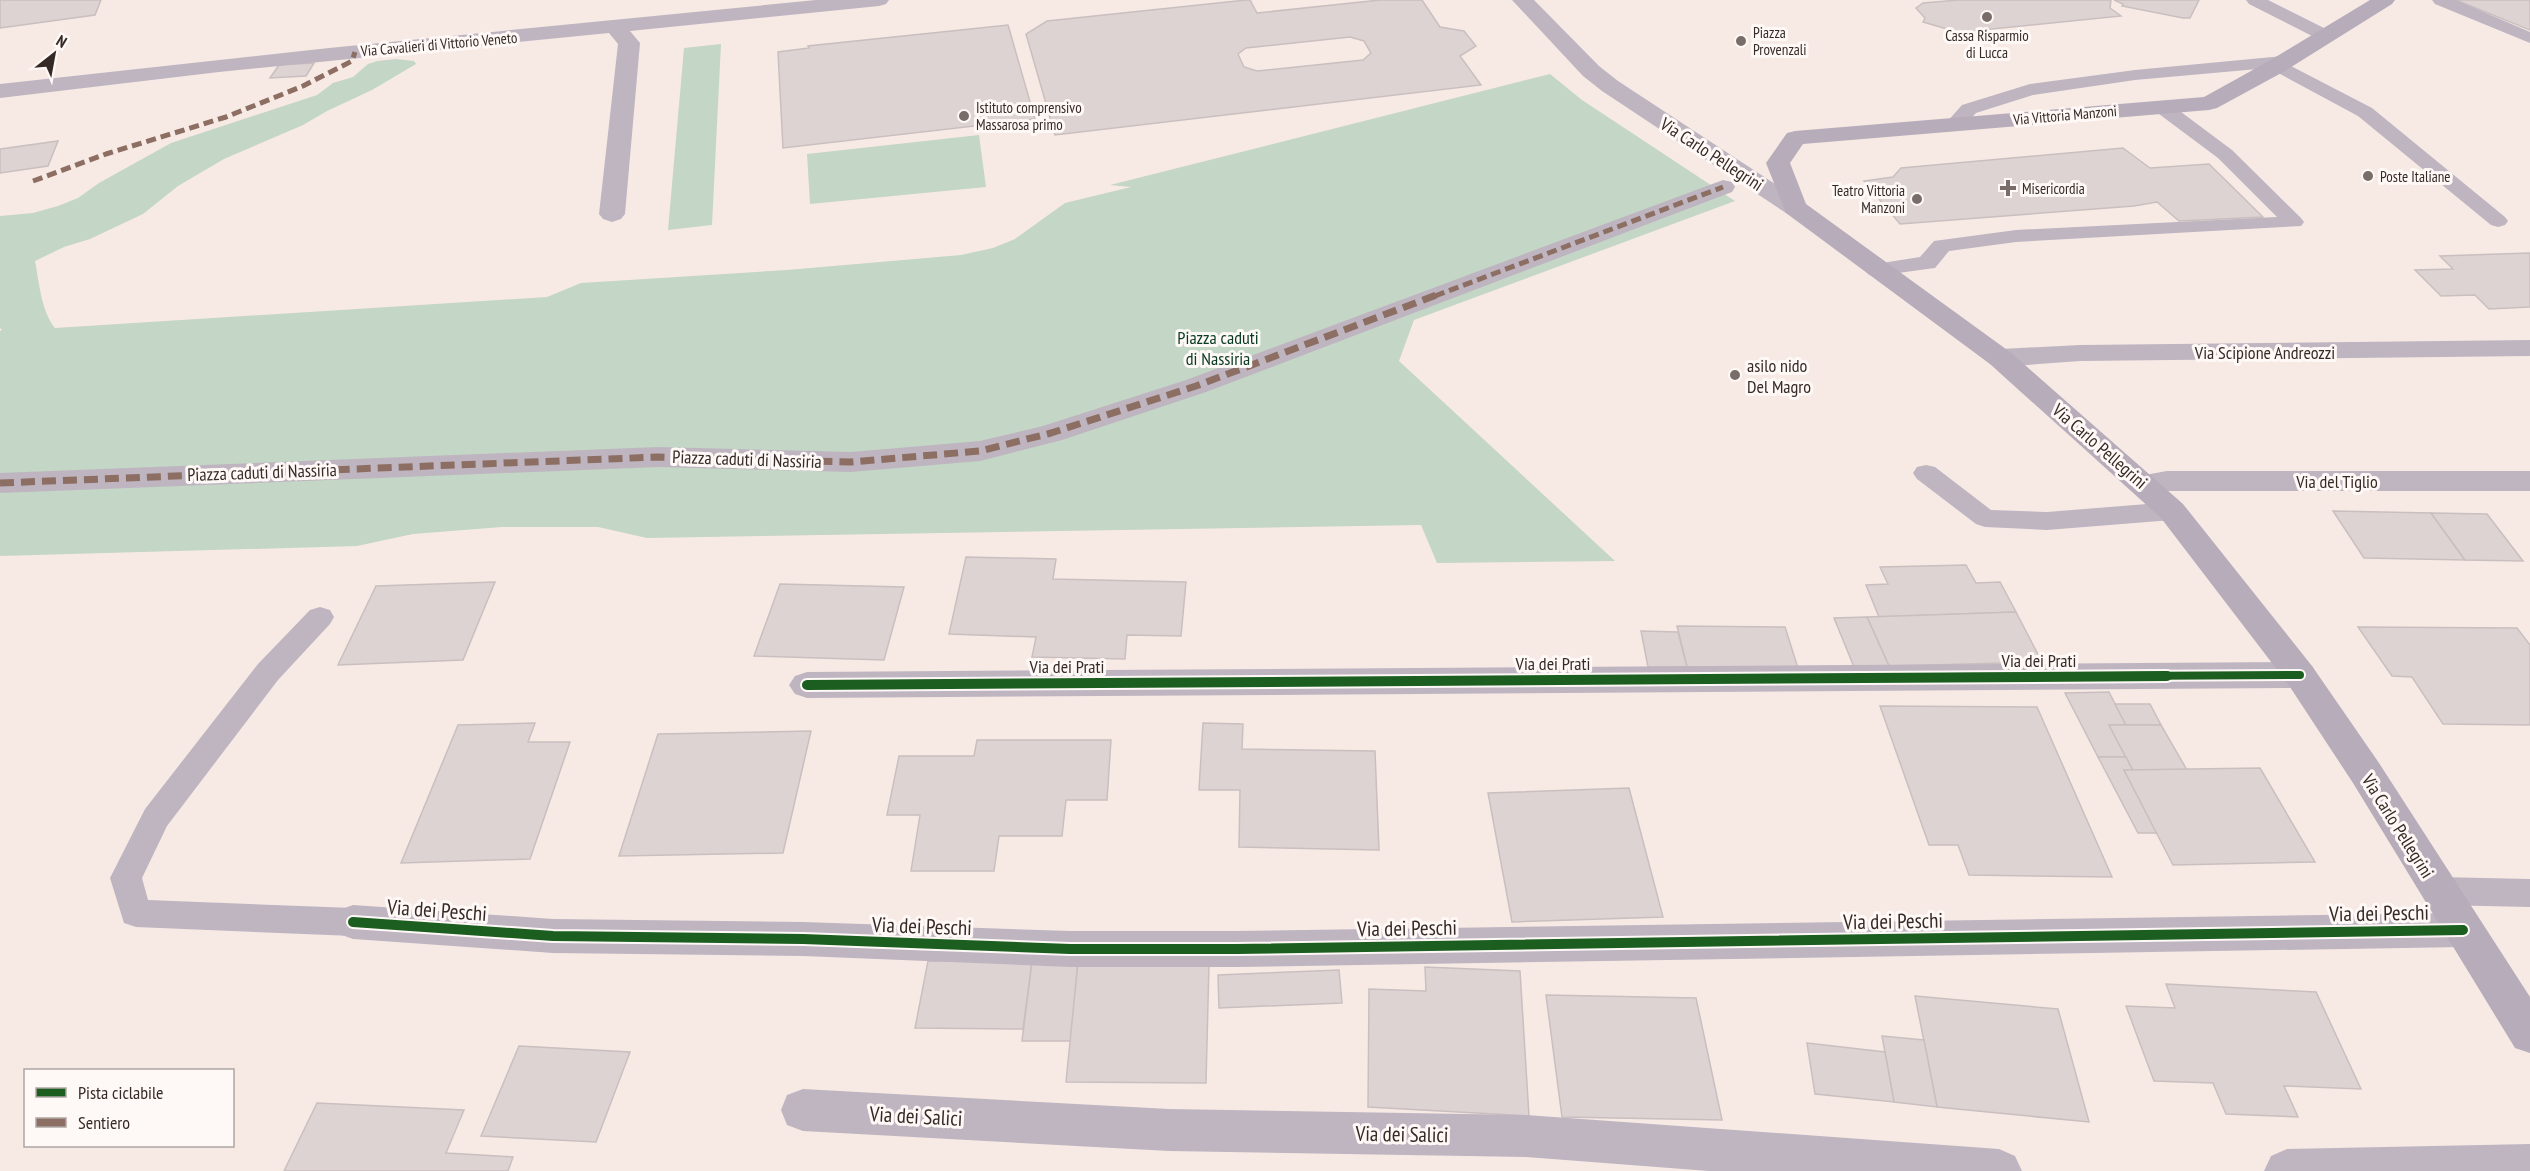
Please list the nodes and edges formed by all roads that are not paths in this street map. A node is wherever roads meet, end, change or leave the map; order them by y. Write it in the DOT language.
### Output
graph roads {
  1 [pos="879,0"];
  2 [pos="1522,0"];
  3 [pos="2255,0"];
  4 [pos="2385,0"];
  5 [pos="2440,0"];
  6 [pos="776,5"];
  7 [pos="724,8"];
  8 [pos="616,28"];
  9 [pos="2326,36"];
  10 [pos="2530,38"];
  11 [pos="2280,63"];
  12 [pos="0,91"];
  13 [pos="2162,107"];
  14 [pos="1954,124"];
  15 [pos="1723,187"];
  16 [pos="1795,208"];
  17 [pos="612,214"];
  18 [pos="2498,221"];
  19 [pos="1877,270"];
  20 [pos="2530,348"];
  21 [pos="2000,358"];
  22 [pos="1926,473"];
  23 [pos="2530,481"];
  24 [pos="7,482"];
  25 [pos="2144,484"];
  26 [pos="2172,511"];
  27 [pos="320,617"];
  28 [pos="2300,675"];
  29 [pos="807,685"];
  30 [pos="2438,891"];
  31 [pos="2530,893"];
  32 [pos="353,922"];
  33 [pos="2463,930"];
  34 [pos="2530,1034"];
  35 [pos="803,1110"];
  36 [pos="2530,1166"];
  37 [pos="1999,1171"];
  38 [pos="2287,1171"];
  1 -- 6 [label="street, Via Cavalieri di Vittorio Veneto"];
  2 -- 16 [label="street, Via Carlo Pellegrini"];
  3 -- 9 [label="lane"];
  4 -- 9 [label="main road, Via Vittoria Manzoni"];
  5 -- 10 [label="lane"];
  6 -- 7 [label="street, Via Cavalieri di Vittorio Veneto"];
  7 -- 8 [label="street, Via Cavalieri di Vittorio Veneto"];
  8 -- 12 [label="street, Via Cavalieri di Vittorio Veneto"];
  8 -- 17 [label="street"];
  9 -- 11 [label="main road, Via Vittoria Manzoni"];
  11 -- 13 [label="main road, Via Vittoria Manzoni"];
  11 -- 14 [label="lane"];
  11 -- 18 [label="lane"];
  13 -- 14 [label="main road, Via Vittoria Manzoni"];
  13 -- 19 [label="lane"];
  14 -- 16 [label="main road, Via Vittoria Manzoni"];
  15 -- 24 [label="street, Piazza caduti di Nassiria"];
  16 -- 19 [label="main road, Via Carlo Pellegrini"];
  19 -- 21 [label="main road, Via Carlo Pellegrini"];
  20 -- 21 [label="street, Via Scipione Andreozzi"];
  21 -- 25 [label="main road, Via Carlo Pellegrini"];
  22 -- 26 [label="lane"];
  23 -- 25 [label="street, Via del Tiglio"];
  25 -- 26 [label="main road, Via Carlo Pellegrini"];
  26 -- 28 [label="main road, Via Carlo Pellegrini"];
  27 -- 32 [label="lane"];
  28 -- 29 [label="street, Via dei Prati"];
  28 -- 30 [label="main road, Via Carlo Pellegrini"];
  30 -- 31 [label="lane"];
  30 -- 33 [label="main road, Via Carlo Pellegrini"];
  32 -- 33 [label="street, Via dei Peschi"];
  33 -- 34 [label="main road, Via Carlo Pellegrini"];
  35 -- 37 [label="street, Via dei Salici"];
  36 -- 38 [label="street"];
}
